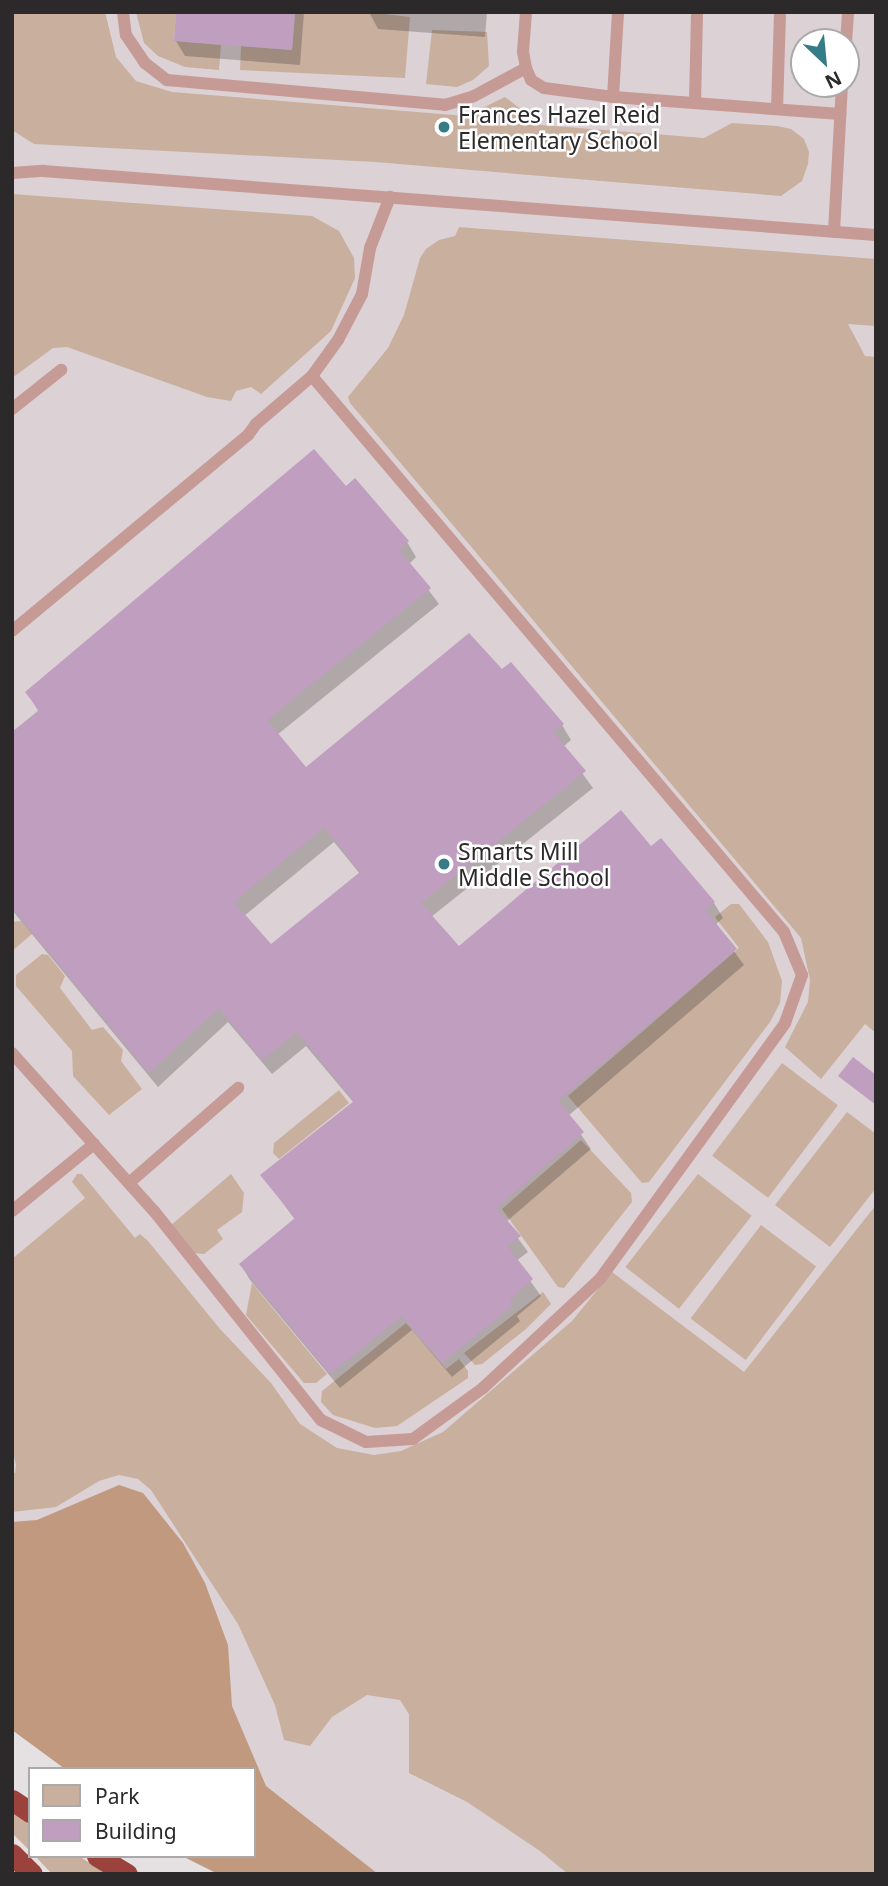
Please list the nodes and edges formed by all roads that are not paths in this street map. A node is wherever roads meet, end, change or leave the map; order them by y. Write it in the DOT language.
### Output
graph roads {
  1 [pos="123,12"];
  2 [pos="526,12"];
  3 [pos="618,12"];
  4 [pos="697,12"];
  5 [pos="780,12"];
  6 [pos="526,68"];
  7 [pos="613,97"];
  8 [pos="841,98"];
  9 [pos="695,102"];
  10 [pos="777,109"];
  11 [pos="840,114"];
  12 [pos="12,173"];
  13 [pos="390,197"];
  14 [pos="834,232"];
  15 [pos="876,235"];
  16 [pos="61,370"];
  17 [pos="312,376"];
  18 [pos="12,409"];
  19 [pos="12,631"];
  20 [pos="12,1053"];
  21 [pos="238,1088"];
  22 [pos="94,1144"];
  23 [pos="129,1183"];
  24 [pos="12,1211"];
  25 [pos="12,1800"];
  26 [pos="28,1811"];
  27 [pos="12,1854"];
  28 [pos="100,1858"];
  29 [pos="32,1874"];
  30 [pos="127,1874"];
  1 -- 6 [label="lane"];
  2 -- 6 [label="lane"];
  3 -- 7 [label="lane"];
  4 -- 9 [label="lane"];
  5 -- 10 [label="lane"];
  6 -- 7 [label="lane"];
  7 -- 9 [label="lane"];
  8 -- 11 [label="lane"];
  9 -- 10 [label="lane"];
  10 -- 11 [label="lane"];
  11 -- 14 [label="lane"];
  12 -- 13 [label="lane"];
  13 -- 14 [label="lane"];
  13 -- 17 [label="lane"];
  14 -- 15 [label="lane"];
  16 -- 18 [label="lane"];
  17 -- 19 [label="lane"];
  17 -- 23 [label="lane"];
  20 -- 22 [label="lane"];
  21 -- 23 [label="lane"];
  22 -- 23 [label="lane"];
  22 -- 24 [label="lane"];
  25 -- 26 [label="highway"];
  27 -- 29 [label="highway"];
  28 -- 30 [label="highway"];
}
